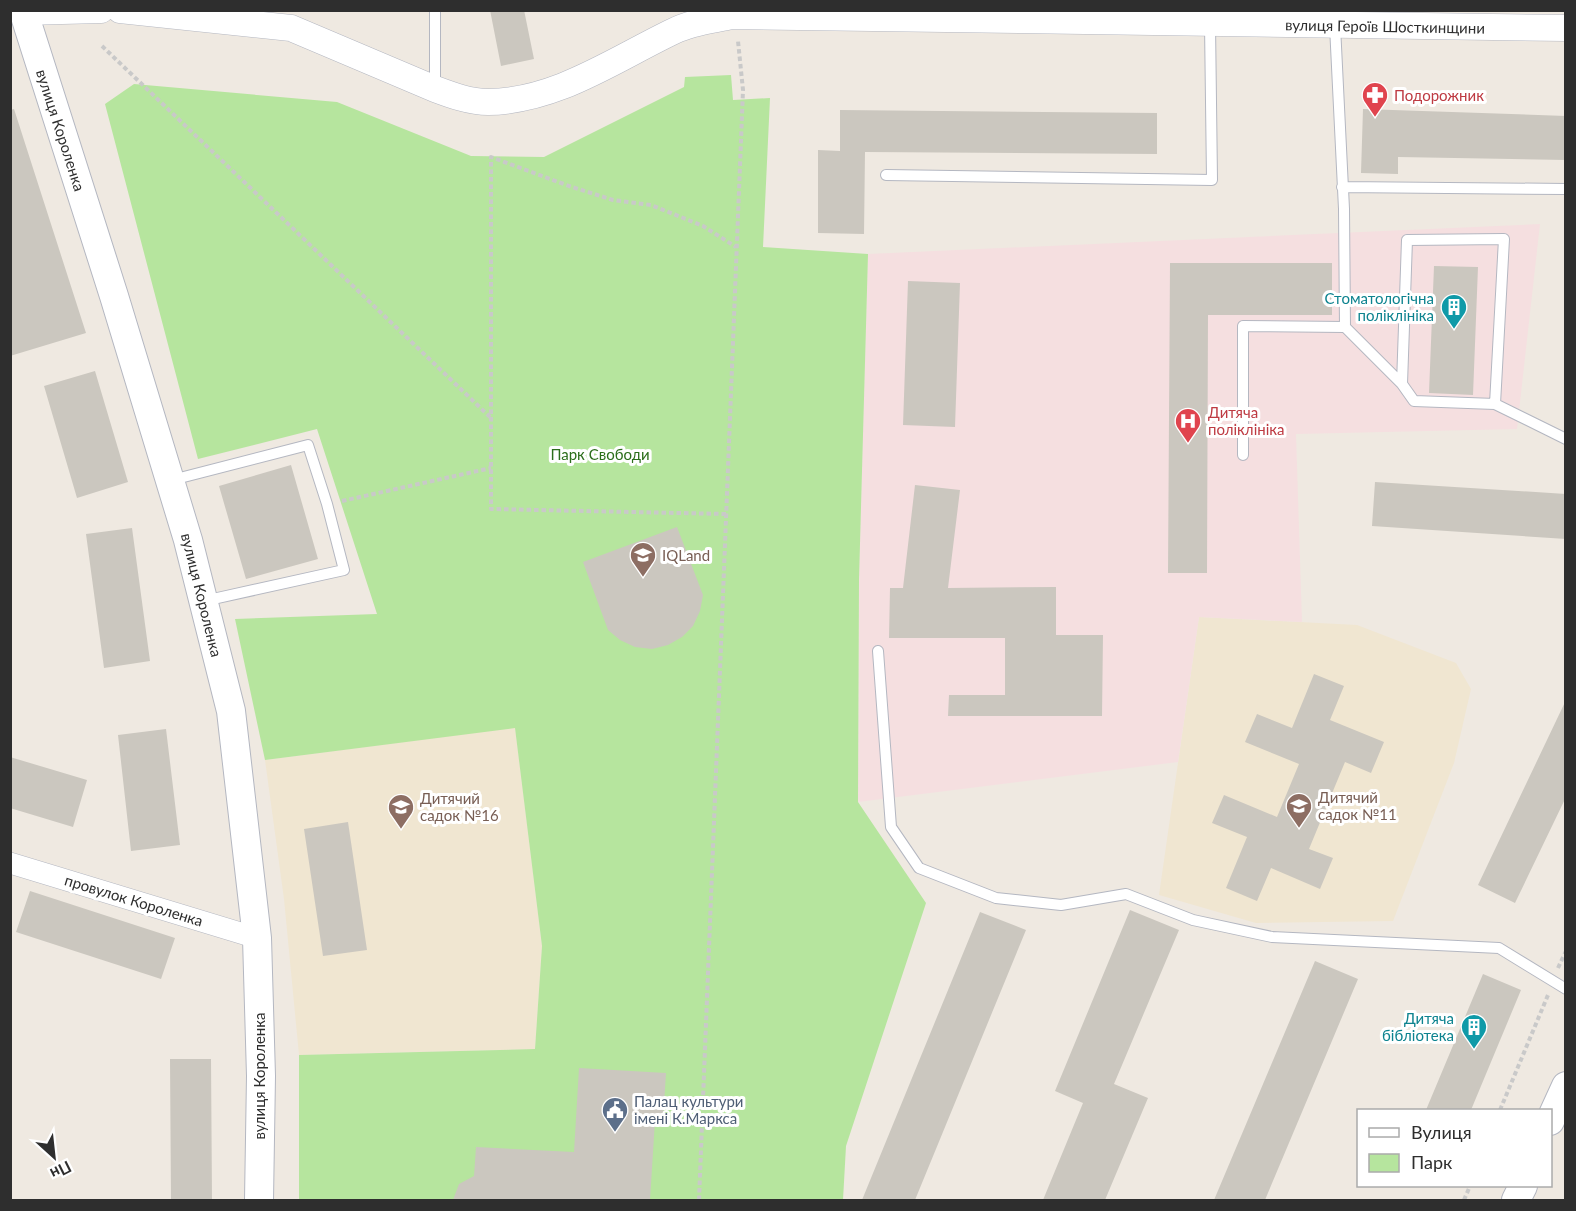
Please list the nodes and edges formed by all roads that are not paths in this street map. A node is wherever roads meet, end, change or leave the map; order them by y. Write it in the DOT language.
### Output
graph roads {
  1 [pos="101,10"];
  2 [pos="120,10"];
  3 [pos="435,10"];
  4 [pos="19,12"];
  5 [pos="1210,23"];
  6 [pos="1335,26"];
  7 [pos="1566,28"];
  8 [pos="435,89"];
  9 [pos="886,175"];
  10 [pos="1342,187"];
  11 [pos="1566,189"];
  12 [pos="1345,327"];
  13 [pos="1402,384"];
  14 [pos="1496,404"];
  15 [pos="1566,439"];
  16 [pos="1243,455"];
  17 [pos="170,480"];
  18 [pos="204,601"];
  19 [pos="878,651"];
  20 [pos="10,863"];
  21 [pos="257,938"];
  22 [pos="1566,989"];
  23 [pos="1566,1086"];
  24 [pos="1552,1119"];
  25 [pos="259,1200"];
  1 -- 4 [label="street"];
  2 -- 8 [label="street, вулиця Героїв Шосткинщини"];
  3 -- 8 [label="lane"];
  4 -- 17 [label="main road, вулиця Короленка"];
  5 -- 6 [label="street, вулиця Героїв Шосткинщини"];
  5 -- 8 [label="street, вулиця Героїв Шосткинщини"];
  5 -- 9 [label="lane"];
  6 -- 7 [label="street, вулиця Героїв Шосткинщини"];
  6 -- 10 [label="lane"];
  10 -- 11 [label="lane"];
  10 -- 12 [label="lane"];
  12 -- 13 [label="lane"];
  12 -- 16 [label="lane"];
  13 -- 14 [label="lane"];
  13 -- 14 [label="lane"];
  14 -- 15 [label="lane"];
  17 -- 18 [label="main road, вулиця Короленка"];
  17 -- 18 [label="lane"];
  18 -- 21 [label="main road, вулиця Короленка"];
  19 -- 22 [label="lane"];
  20 -- 21 [label="street, провулок Короленка"];
  21 -- 25 [label="main road, вулиця Короленка"];
  23 -- 24 [label="main road"];
}
